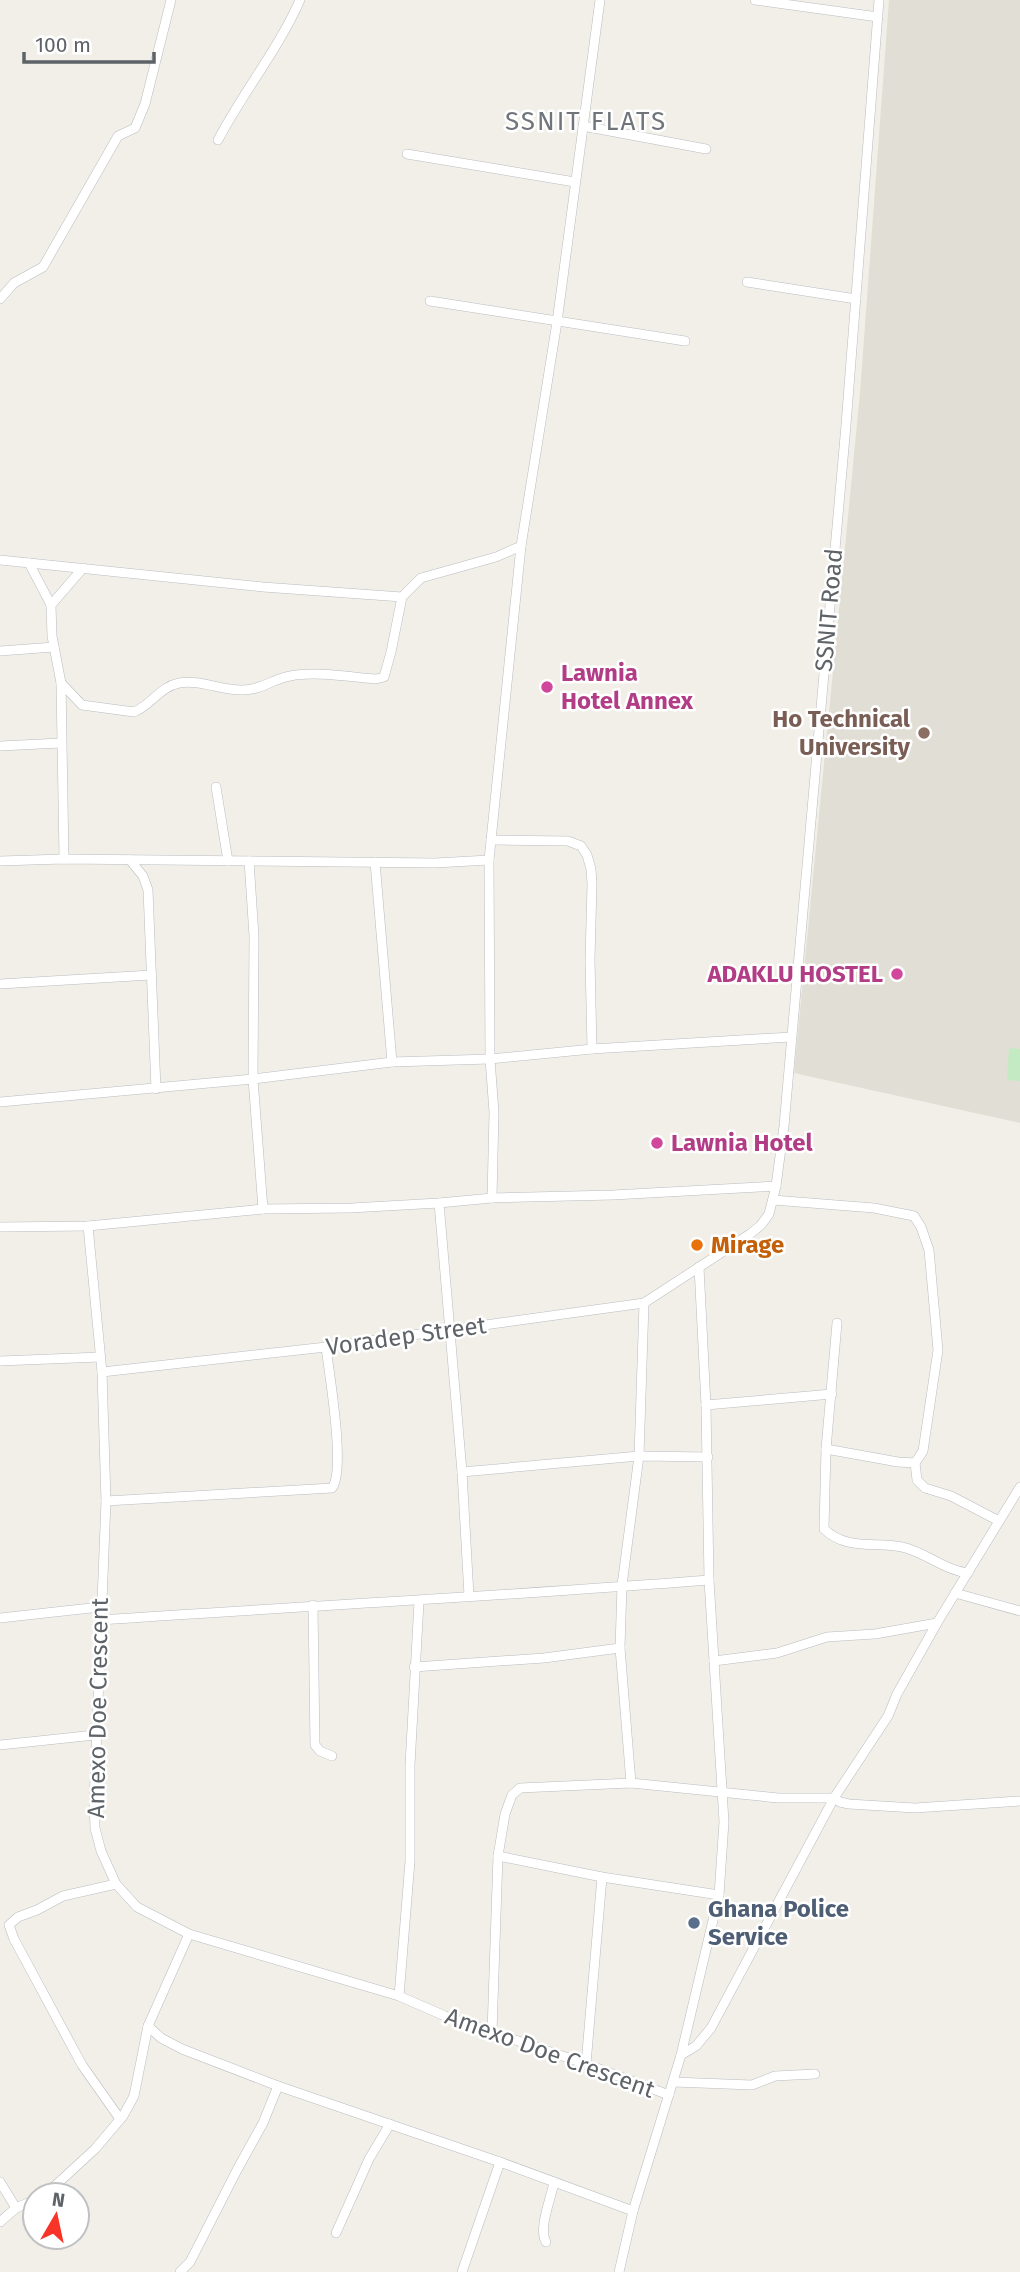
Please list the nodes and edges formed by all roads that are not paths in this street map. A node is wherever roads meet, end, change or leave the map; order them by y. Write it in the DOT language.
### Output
graph roads {
  1 [pos="171,0"];
  2 [pos="300,0"];
  3 [pos="600,0"];
  4 [pos="755,0"];
  5 [pos="879,0"];
  6 [pos="878,17"];
  7 [pos="583,126"];
  8 [pos="218,140"];
  9 [pos="706,149"];
  10 [pos="407,155"];
  11 [pos="575,182"];
  12 [pos="747,282"];
  13 [pos="0,299"];
  14 [pos="856,299"];
  15 [pos="430,301"];
  16 [pos="557,322"];
  17 [pos="685,341"];
  18 [pos="521,546"];
  19 [pos="0,560"];
  20 [pos="29,563"];
  21 [pos="83,568"];
  22 [pos="402,597"];
  23 [pos="51,606"];
  24 [pos="54,647"];
  25 [pos="0,651"];
  26 [pos="61,683"];
  27 [pos="61,743"];
  28 [pos="0,746"];
  29 [pos="216,788"];
  30 [pos="491,840"];
  31 [pos="64,859"];
  32 [pos="130,860"];
  33 [pos="249,860"];
  34 [pos="489,860"];
  35 [pos="0,861"];
  36 [pos="228,861"];
  37 [pos="375,862"];
  38 [pos="151,975"];
  39 [pos="0,985"];
  40 [pos="791,1037"];
  41 [pos="592,1049"];
  42 [pos="490,1059"];
  43 [pos="392,1062"];
  44 [pos="253,1079"];
  45 [pos="156,1089"];
  46 [pos="0,1102"];
  47 [pos="776,1186"];
  48 [pos="492,1198"];
  49 [pos="773,1200"];
  50 [pos="439,1203"];
  51 [pos="263,1209"];
  52 [pos="88,1226"];
  53 [pos="0,1227"];
  54 [pos="699,1267"];
  55 [pos="644,1303"];
  56 [pos="837,1323"];
  57 [pos="449,1331"];
  58 [pos="326,1347"];
  59 [pos="100,1357"];
  60 [pos="0,1361"];
  61 [pos="102,1372"];
  62 [pos="831,1394"];
  63 [pos="706,1405"];
  64 [pos="826,1449"];
  65 [pos="639,1456"];
  66 [pos="708,1457"];
  67 [pos="915,1463"];
  68 [pos="462,1472"];
  69 [pos="1020,1487"];
  70 [pos="106,1502"];
  71 [pos="999,1521"];
  72 [pos="968,1573"];
  73 [pos="709,1580"];
  74 [pos="622,1585"];
  75 [pos="955,1593"];
  76 [pos="469,1596"];
  77 [pos="419,1602"];
  78 [pos="313,1605"];
  79 [pos="100,1607"];
  80 [pos="1020,1611"];
  81 [pos="0,1618"];
  82 [pos="100,1619"];
  83 [pos="937,1623"];
  84 [pos="620,1648"];
  85 [pos="714,1661"];
  86 [pos="414,1667"];
  87 [pos="96,1735"];
  88 [pos="0,1745"];
  89 [pos="332,1756"];
  90 [pos="631,1783"];
  91 [pos="723,1794"];
  92 [pos="834,1798"];
  93 [pos="1020,1801"];
  94 [pos="498,1856"];
  95 [pos="602,1877"];
  96 [pos="116,1884"];
  97 [pos="719,1895"];
  98 [pos="189,1934"];
  99 [pos="399,1996"];
  100 [pos="148,2026"];
  101 [pos="492,2032"];
  102 [pos="681,2054"];
  103 [pos="586,2064"];
  104 [pos="815,2074"];
  105 [pos="673,2082"];
  106 [pos="278,2086"];
  107 [pos="669,2095"];
  108 [pos="120,2119"];
  109 [pos="390,2124"];
  110 [pos="500,2162"];
  111 [pos="61,2181"];
  112 [pos="0,2182"];
  113 [pos="554,2182"];
  114 [pos="21,2206"];
  115 [pos="16,2208"];
  116 [pos="632,2211"];
  117 [pos="0,2222"];
  118 [pos="335,2233"];
  119 [pos="546,2242"];
  120 [pos="180,2272"];
  121 [pos="462,2272"];
  122 [pos="619,2272"];
  1 -- 13 [label="street"];
  2 -- 8 [label="street"];
  3 -- 7 [label="street"];
  4 -- 6 [label="street"];
  5 -- 6 [label="street, SSNIT Road"];
  6 -- 14 [label="street, SSNIT Road"];
  7 -- 9 [label="street"];
  7 -- 11 [label="street"];
  10 -- 11 [label="street"];
  11 -- 16 [label="street"];
  12 -- 14 [label="street"];
  14 -- 40 [label="street, SSNIT Road"];
  15 -- 16 [label="street"];
  16 -- 17 [label="street"];
  16 -- 18 [label="street"];
  18 -- 22 [label="street"];
  18 -- 30 [label="street"];
  19 -- 20 [label="street"];
  20 -- 21 [label="street"];
  20 -- 23 [label="street"];
  21 -- 22 [label="street"];
  21 -- 23 [label="street"];
  22 -- 26 [label="street"];
  23 -- 24 [label="street"];
  24 -- 25 [label="street"];
  24 -- 26 [label="street"];
  26 -- 27 [label="street"];
  27 -- 28 [label="street"];
  27 -- 31 [label="street"];
  29 -- 36 [label="street"];
  30 -- 34 [label="street"];
  30 -- 41 [label="street"];
  31 -- 32 [label="street"];
  31 -- 35 [label="street"];
  32 -- 36 [label="street"];
  32 -- 38 [label="street"];
  33 -- 36 [label="street"];
  33 -- 37 [label="street"];
  33 -- 44 [label="street"];
  34 -- 37 [label="street"];
  34 -- 42 [label="street"];
  37 -- 43 [label="street"];
  38 -- 39 [label="street"];
  38 -- 45 [label="street"];
  40 -- 41 [label="street"];
  40 -- 47 [label="street, SSNIT Road"];
  41 -- 42 [label="street"];
  42 -- 43 [label="street"];
  42 -- 48 [label="street"];
  43 -- 44 [label="street"];
  44 -- 45 [label="street"];
  44 -- 51 [label="street"];
  45 -- 46 [label="street"];
  47 -- 48 [label="street"];
  47 -- 49 [label="street, SSNIT Road"];
  48 -- 50 [label="street"];
  49 -- 54 [label="street, SSNIT Road"];
  49 -- 67 [label="street"];
  50 -- 51 [label="street"];
  50 -- 57 [label="street"];
  51 -- 52 [label="street"];
  52 -- 53 [label="street"];
  52 -- 59 [label="street, Amexo Doe Crescent"];
  54 -- 55 [label="street, Voradep Street"];
  54 -- 63 [label="street"];
  55 -- 57 [label="street, Voradep Street"];
  55 -- 65 [label="street"];
  56 -- 62 [label="street"];
  57 -- 58 [label="street, Voradep Street"];
  57 -- 68 [label="street"];
  58 -- 61 [label="street, Voradep Street"];
  58 -- 70 [label="street"];
  59 -- 60 [label="street"];
  59 -- 61 [label="street, Amexo Doe Crescent"];
  61 -- 70 [label="street, Amexo Doe Crescent"];
  62 -- 63 [label="street"];
  62 -- 64 [label="street"];
  63 -- 66 [label="street"];
  64 -- 67 [label="street"];
  64 -- 72 [label="street"];
  65 -- 66 [label="street"];
  65 -- 68 [label="street"];
  65 -- 74 [label="street"];
  66 -- 73 [label="street"];
  67 -- 71 [label="street"];
  68 -- 76 [label="street"];
  69 -- 71 [label="street"];
  70 -- 79 [label="street, Amexo Doe Crescent"];
  71 -- 72 [label="street"];
  72 -- 75 [label="street"];
  73 -- 74 [label="street"];
  73 -- 85 [label="street"];
  74 -- 76 [label="street"];
  74 -- 84 [label="street"];
  75 -- 80 [label="street"];
  75 -- 83 [label="street"];
  76 -- 77 [label="street"];
  77 -- 78 [label="street"];
  77 -- 86 [label="street"];
  78 -- 82 [label="street"];
  78 -- 89 [label="street"];
  79 -- 81 [label="street"];
  79 -- 82 [label="street, Amexo Doe Crescent"];
  82 -- 87 [label="street, Amexo Doe Crescent"];
  83 -- 85 [label="street"];
  83 -- 92 [label="street"];
  84 -- 86 [label="street"];
  84 -- 90 [label="street"];
  85 -- 91 [label="street"];
  86 -- 99 [label="street"];
  87 -- 88 [label="street"];
  87 -- 96 [label="street, Amexo Doe Crescent"];
  90 -- 91 [label="street"];
  90 -- 94 [label="street"];
  91 -- 92 [label="street"];
  91 -- 97 [label="street"];
  92 -- 93 [label="street"];
  92 -- 102 [label="street"];
  94 -- 95 [label="street"];
  94 -- 101 [label="street"];
  95 -- 97 [label="street"];
  95 -- 103 [label="street"];
  96 -- 98 [label="street, Amexo Doe Crescent"];
  96 -- 108 [label="street"];
  97 -- 102 [label="street"];
  98 -- 99 [label="street, Amexo Doe Crescent"];
  98 -- 100 [label="street"];
  99 -- 101 [label="street, Amexo Doe Crescent"];
  100 -- 106 [label="street"];
  100 -- 108 [label="street"];
  101 -- 103 [label="street, Amexo Doe Crescent"];
  102 -- 105 [label="street"];
  103 -- 107 [label="street, Amexo Doe Crescent"];
  104 -- 105 [label="street"];
  105 -- 107 [label="street"];
  106 -- 109 [label="street"];
  106 -- 120 [label="street"];
  107 -- 116 [label="street"];
  108 -- 111 [label="street"];
  109 -- 110 [label="street"];
  109 -- 118 [label="street"];
  110 -- 113 [label="street"];
  110 -- 121 [label="street"];
  112 -- 115 [label="street"];
  113 -- 116 [label="street"];
  113 -- 119 [label="street"];
  114 -- 115 [label="street"];
  115 -- 117 [label="street"];
  116 -- 122 [label="street"];
}
